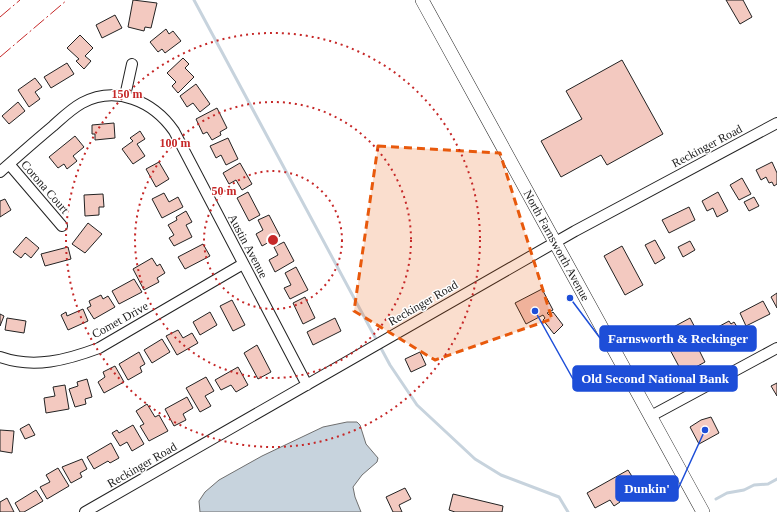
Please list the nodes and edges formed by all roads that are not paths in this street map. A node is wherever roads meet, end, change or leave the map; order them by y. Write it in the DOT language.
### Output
graph roads {
  1 [pos="422,0"];
  2 [pos="132,64"];
  3 [pos="125,96"];
  4 [pos="777,123"];
  5 [pos="9,164"];
  6 [pos="0,172"];
  7 [pos="62,226"];
  8 [pos="555,242"];
  9 [pos="243,264"];
  10 [pos="777,348"];
  11 [pos="0,357"];
  12 [pos="307,385"];
  13 [pos="651,416"];
  14 [pos="85,512"];
  15 [pos="704,512"];
  1 -- 8 [label="main road, North Farnsworth Avenue"];
  2 -- 3 [label="street"];
  3 -- 5 [label="street, Austin Avenue"];
  3 -- 9 [label="street, Austin Avenue"];
  4 -- 8 [label="street, Reckinger Road"];
  5 -- 6 [label="street, Austin Avenue"];
  5 -- 7 [label="street, Corona Court"];
  8 -- 12 [label="street, Reckinger Road"];
  8 -- 13 [label="main road, North Farnsworth Avenue"];
  9 -- 11 [label="street, Comet Drive"];
  9 -- 12 [label="street, Austin Avenue"];
  10 -- 13 [label="street"];
  12 -- 14 [label="street, Reckinger Road"];
  13 -- 15 [label="main road, North Farnsworth Avenue"];
}
